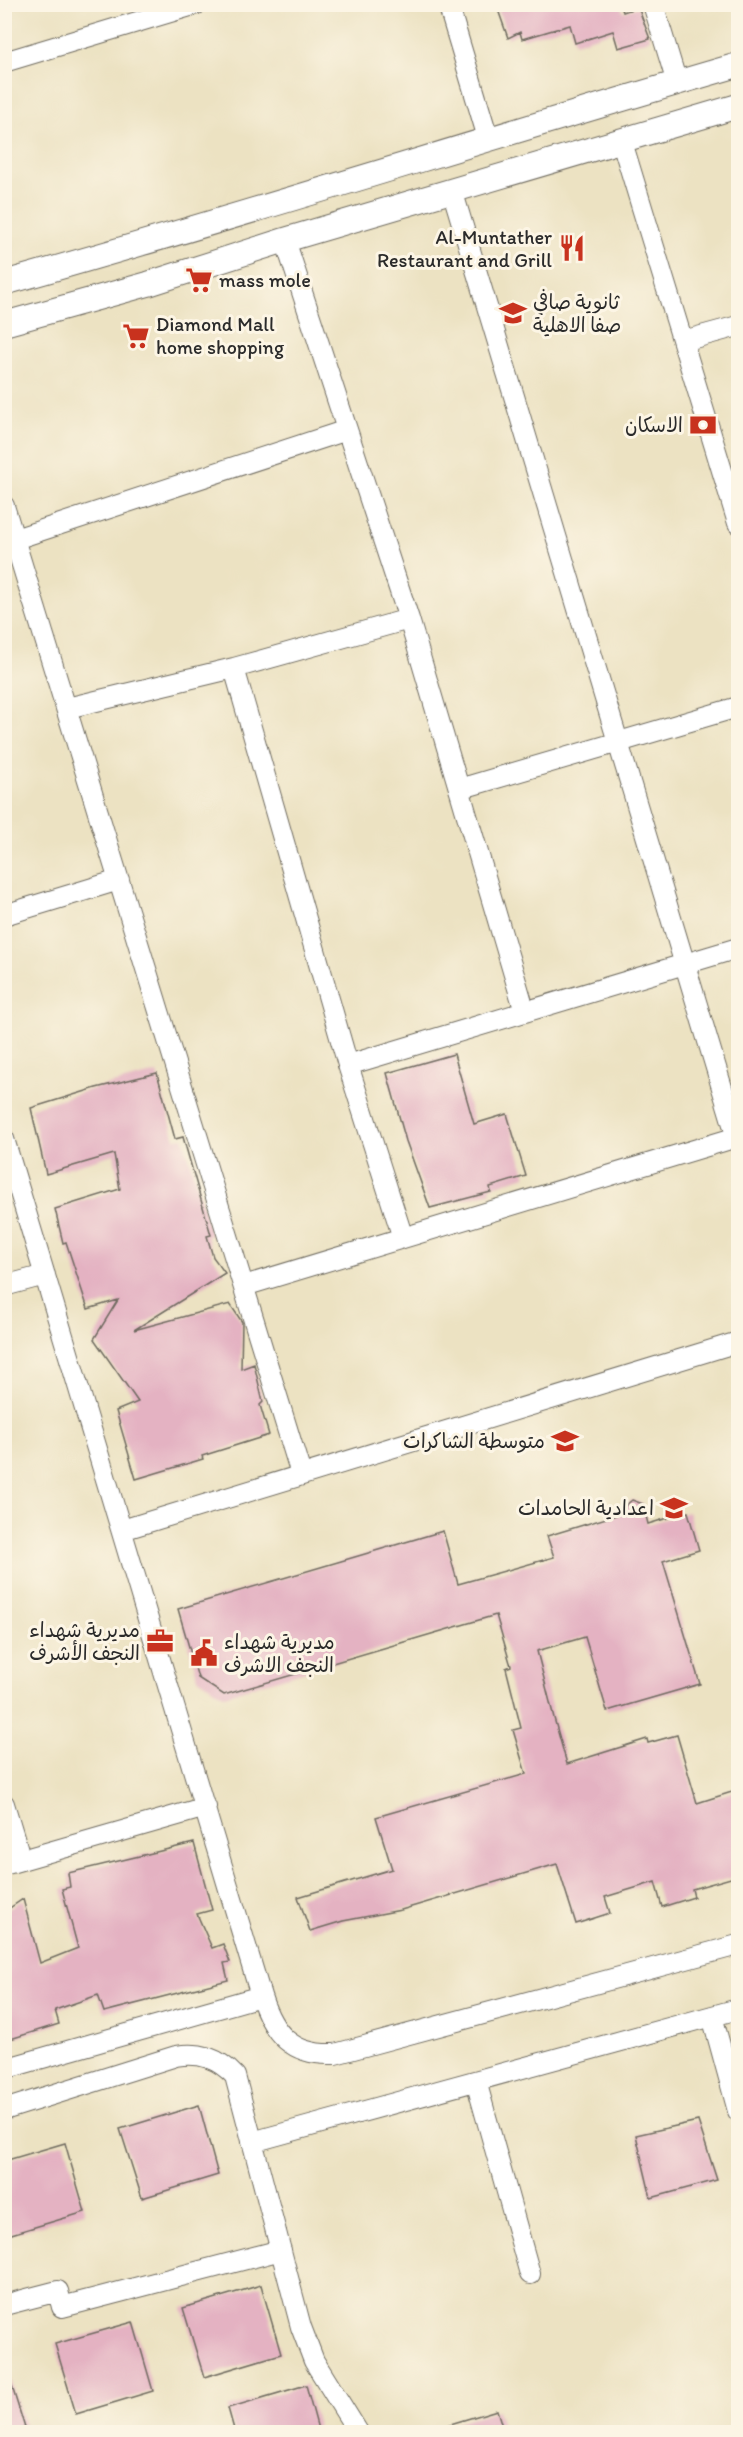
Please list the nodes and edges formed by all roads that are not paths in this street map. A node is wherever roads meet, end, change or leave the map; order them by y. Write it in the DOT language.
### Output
graph roads {
  1 [pos="197,4"];
  2 [pos="448,4"];
  3 [pos="653,4"];
  4 [pos="4,62"];
  5 [pos="738,66"];
  6 [pos="677,83"];
  7 [pos="738,106"];
  8 [pos="488,138"];
  9 [pos="622,142"];
  10 [pos="452,190"];
  11 [pos="285,240"];
  12 [pos="138,245"];
  13 [pos="4,283"];
  14 [pos="148,284"];
  15 [pos="4,324"];
  16 [pos="738,326"];
  17 [pos="683,341"];
  18 [pos="347,430"];
  19 [pos="4,506"];
  20 [pos="738,523"];
  21 [pos="15,539"];
  22 [pos="409,619"];
  23 [pos="234,668"];
  24 [pos="738,707"];
  25 [pos="67,708"];
  26 [pos="619,741"];
  27 [pos="459,789"];
  28 [pos="119,880"];
  29 [pos="4,915"];
  30 [pos="738,948"];
  31 [pos="687,964"];
  32 [pos="525,1012"];
  33 [pos="348,1065"];
  34 [pos="4,1139"];
  35 [pos="738,1139"];
  36 [pos="403,1238"];
  37 [pos="45,1275"];
  38 [pos="4,1286"];
  39 [pos="244,1286"];
  40 [pos="738,1342"];
  41 [pos="301,1474"];
  42 [pos="122,1530"];
  43 [pos="4,1804"];
  44 [pos="206,1807"];
  45 [pos="13,1863"];
  46 [pos="738,1946"];
  47 [pos="261,1996"];
  48 [pos="738,2009"];
  49 [pos="712,2016"];
  50 [pos="4,2069"];
  51 [pos="477,2081"];
  52 [pos="4,2110"];
  53 [pos="738,2111"];
  54 [pos="252,2142"];
  55 [pos="281,2250"];
  56 [pos="530,2274"];
  57 [pos="4,2305"];
  58 [pos="358,2433"];
  1 -- 4 [label="street"];
  2 -- 8 [label="street"];
  3 -- 6 [label="street"];
  5 -- 6 [label="street"];
  6 -- 8 [label="street"];
  7 -- 9 [label="street"];
  8 -- 12 [label="street"];
  9 -- 10 [label="street"];
  9 -- 17 [label="street"];
  10 -- 11 [label="street"];
  10 -- 26 [label="street"];
  11 -- 14 [label="street"];
  11 -- 18 [label="street"];
  12 -- 13 [label="street"];
  12 -- 14 [label="street"];
  14 -- 15 [label="street"];
  16 -- 17 [label="street"];
  17 -- 20 [label="street"];
  18 -- 21 [label="street"];
  18 -- 22 [label="street"];
  19 -- 21 [label="street"];
  21 -- 25 [label="street"];
  22 -- 23 [label="street"];
  22 -- 27 [label="street"];
  23 -- 25 [label="street"];
  23 -- 33 [label="street"];
  24 -- 26 [label="street"];
  25 -- 28 [label="street"];
  26 -- 27 [label="street"];
  26 -- 31 [label="street"];
  27 -- 32 [label="street"];
  28 -- 29 [label="street"];
  28 -- 39 [label="street"];
  30 -- 31 [label="street"];
  31 -- 32 [label="street"];
  31 -- 35 [label="street"];
  32 -- 33 [label="street"];
  33 -- 36 [label="street"];
  34 -- 37 [label="street"];
  35 -- 36 [label="street"];
  36 -- 39 [label="street"];
  37 -- 38 [label="street"];
  37 -- 42 [label="street"];
  39 -- 41 [label="street"];
  40 -- 41 [label="street"];
  41 -- 42 [label="street"];
  42 -- 44 [label="street"];
  43 -- 45 [label="street"];
  44 -- 45 [label="street"];
  44 -- 47 [label="street"];
  46 -- 47 [label="street"];
  47 -- 50 [label="street"];
  48 -- 49 [label="street"];
  49 -- 51 [label="street"];
  49 -- 53 [label="street"];
  51 -- 54 [label="street"];
  51 -- 56 [label="street"];
  52 -- 54 [label="street"];
  54 -- 55 [label="street"];
  55 -- 57 [label="street"];
  55 -- 58 [label="street"];
}
